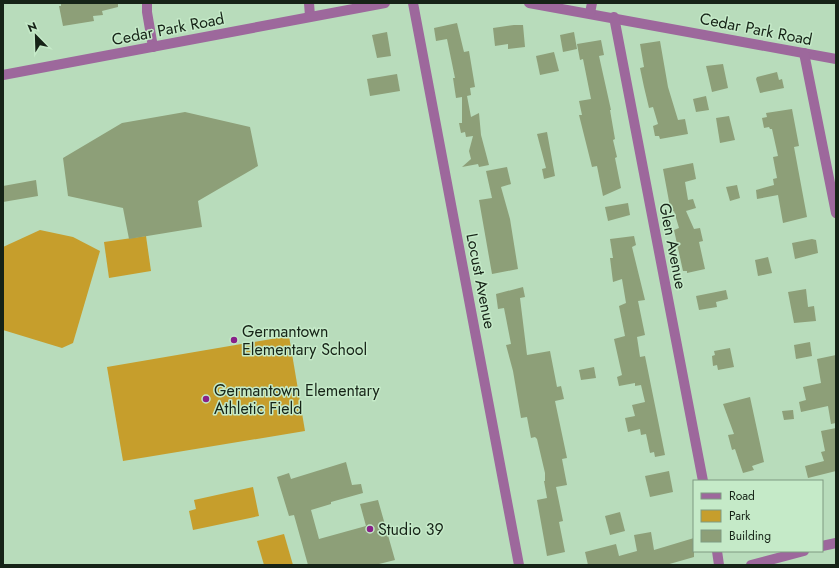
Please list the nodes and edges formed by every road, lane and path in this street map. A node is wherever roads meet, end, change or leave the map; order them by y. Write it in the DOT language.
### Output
graph roads {
  1 [pos="147,3"];
  2 [pos="309,3"];
  3 [pos="385,3"];
  4 [pos="413,3"];
  5 [pos="529,3"];
  6 [pos="592,3"];
  7 [pos="590,13"];
  8 [pos="310,16"];
  9 [pos="614,17"];
  10 [pos="153,47"];
  11 [pos="804,53"];
  12 [pos="836,59"];
  13 [pos="3,75"];
  14 [pos="836,213"];
  15 [pos="703,480"];
  16 [pos="836,543"];
  17 [pos="823,546"];
  18 [pos="717,552"];
  19 [pos="800,552"];
  20 [pos="520,565"];
  21 [pos="719,565"];
  22 [pos="751,565"];
  1 -- 10 [label="street"];
  2 -- 8 [label="street"];
  3 -- 8 [label="street, Cedar Park Road"];
  4 -- 20 [label="street, Locust Avenue"];
  5 -- 7 [label="street, Cedar Park Road"];
  6 -- 7 [label="street"];
  7 -- 9 [label="street, Cedar Park Road"];
  8 -- 10 [label="street, Cedar Park Road"];
  9 -- 11 [label="street, Cedar Park Road"];
  9 -- 15 [label="street, Glen Avenue"];
  10 -- 13 [label="street, Cedar Park Road"];
  11 -- 12 [label="street, Cedar Park Road"];
  11 -- 14 [label="street"];
  16 -- 17 [label="street"];
  18 -- 21 [label="street"];
  19 -- 22 [label="street"];
}
